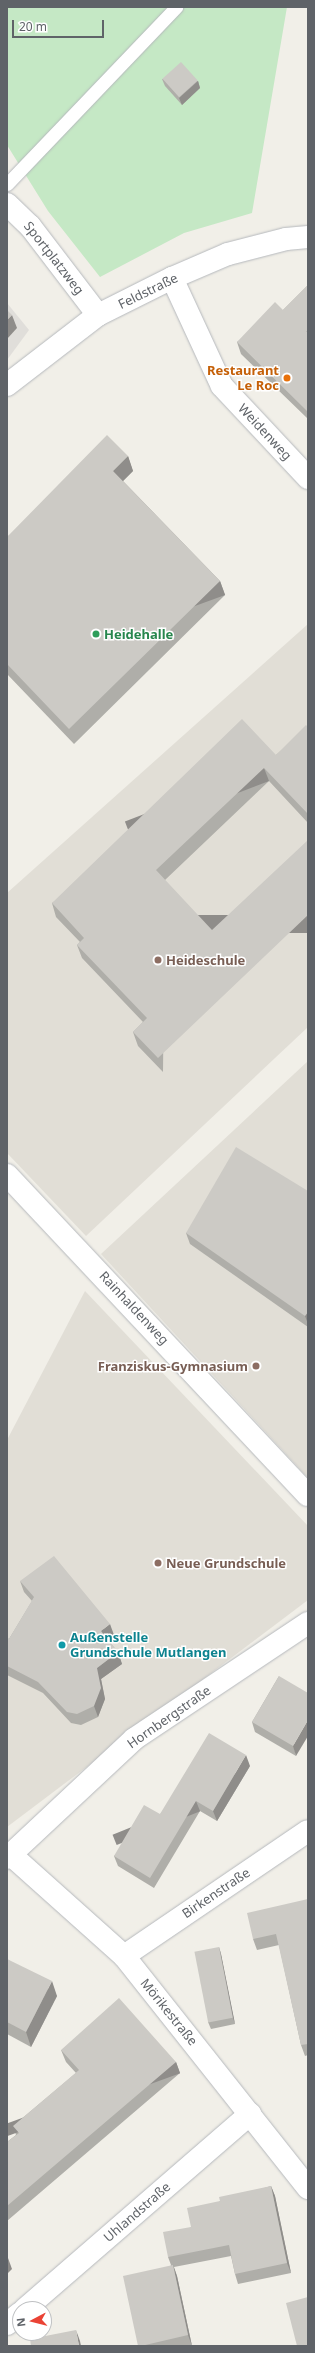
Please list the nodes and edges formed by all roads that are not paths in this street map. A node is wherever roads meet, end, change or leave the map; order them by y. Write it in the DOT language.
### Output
graph roads {
  1 [pos="176,7"];
  2 [pos="7,184"];
  3 [pos="7,204"];
  4 [pos="308,237"];
  5 [pos="172,278"];
  6 [pos="98,315"];
  7 [pos="7,385"];
  8 [pos="308,478"];
  9 [pos="7,1175"];
  10 [pos="308,1495"];
  11 [pos="308,1623"];
  12 [pos="308,1831"];
  13 [pos="8,1854"];
  14 [pos="124,1956"];
  15 [pos="250,2114"];
  16 [pos="308,2188"];
  17 [pos="34,2301"];
  1 -- 2 [label="lane"];
  3 -- 6 [label="street, Sportplatzweg"];
  4 -- 5 [label="street, Feldstraße"];
  5 -- 6 [label="street, Feldstraße"];
  5 -- 8 [label="street, Weidenweg"];
  6 -- 7 [label="street, Feldstraße"];
  9 -- 10 [label="street, Rainhaldenweg"];
  11 -- 13 [label="street, Hornbergstraße"];
  12 -- 14 [label="street, Birkenstraße"];
  13 -- 14 [label="street, Mörikestraße"];
  14 -- 15 [label="street, Mörikestraße"];
  15 -- 16 [label="street, Mörikestraße"];
  15 -- 17 [label="street, Uhlandstraße"];
}
